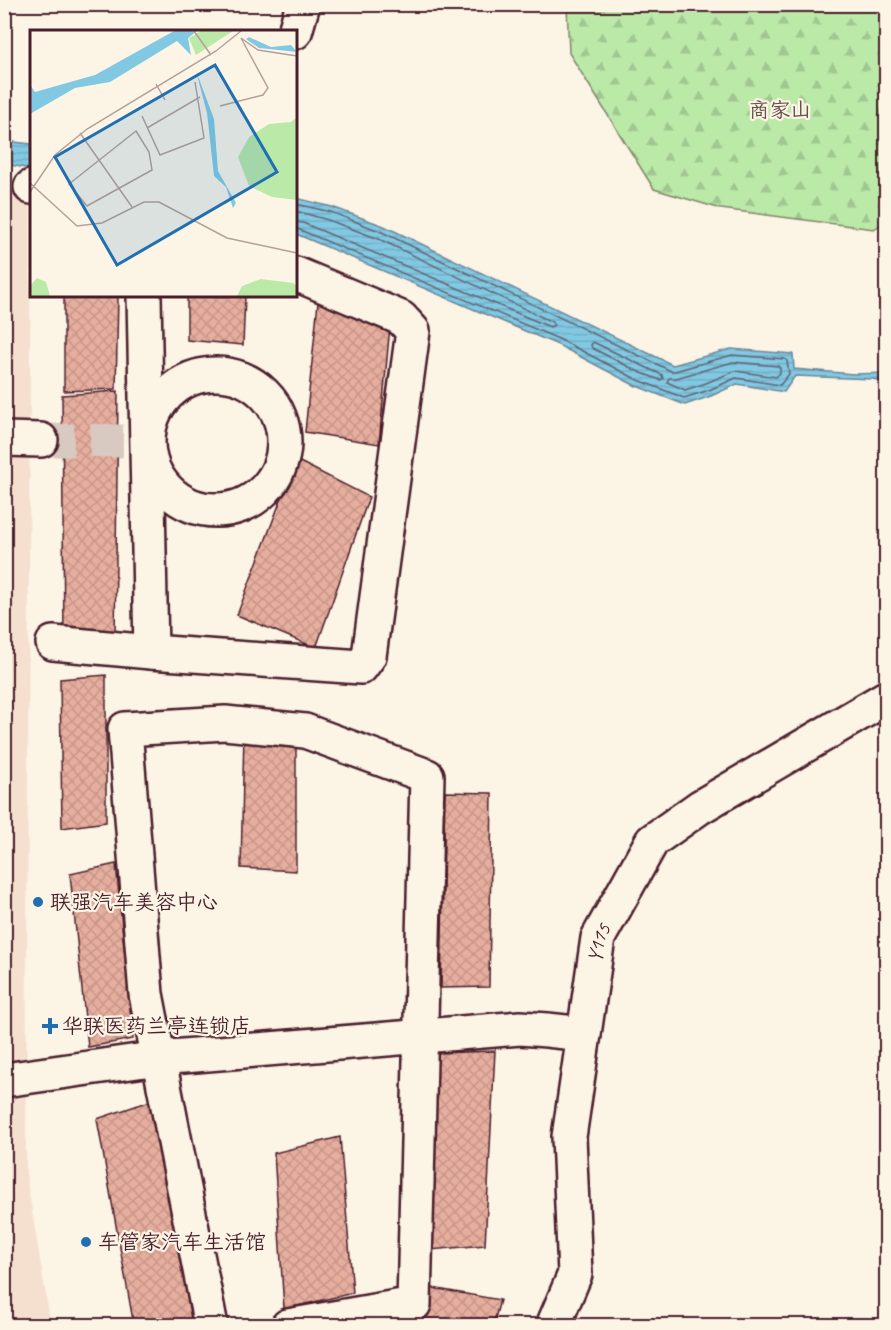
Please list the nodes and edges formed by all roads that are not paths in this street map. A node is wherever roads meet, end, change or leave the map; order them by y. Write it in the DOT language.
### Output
graph roads {
  1 [pos="303,4"];
  2 [pos="296,30"];
  3 [pos="297,274"];
  4 [pos="144,297"];
  5 [pos="4,439"];
  6 [pos="40,440"];
  7 [pos="139,441"];
  8 [pos="53,643"];
  9 [pos="151,652"];
  10 [pos="886,698"];
  11 [pos="584,1034"];
  12 [pos="421,1037"];
  13 [pos="159,1058"];
  14 [pos="4,1080"];
  15 [pos="211,1326"];
  16 [pos="288,1326"];
  17 [pos="553,1326"];
  1 -- 2 [label="street"];
  3 -- 9 [label="street"];
  4 -- 7 [label="street"];
  5 -- 6 [label="street"];
  7 -- 7 [label="street"];
  7 -- 9 [label="street"];
  8 -- 9 [label="street"];
  10 -- 11 [label="street, Y115"];
  11 -- 12 [label="street"];
  11 -- 17 [label="street, Y115"];
  12 -- 13 [label="street"];
  12 -- 13 [label="street"];
  12 -- 16 [label="street"];
  13 -- 14 [label="street"];
  13 -- 15 [label="street"];
}
